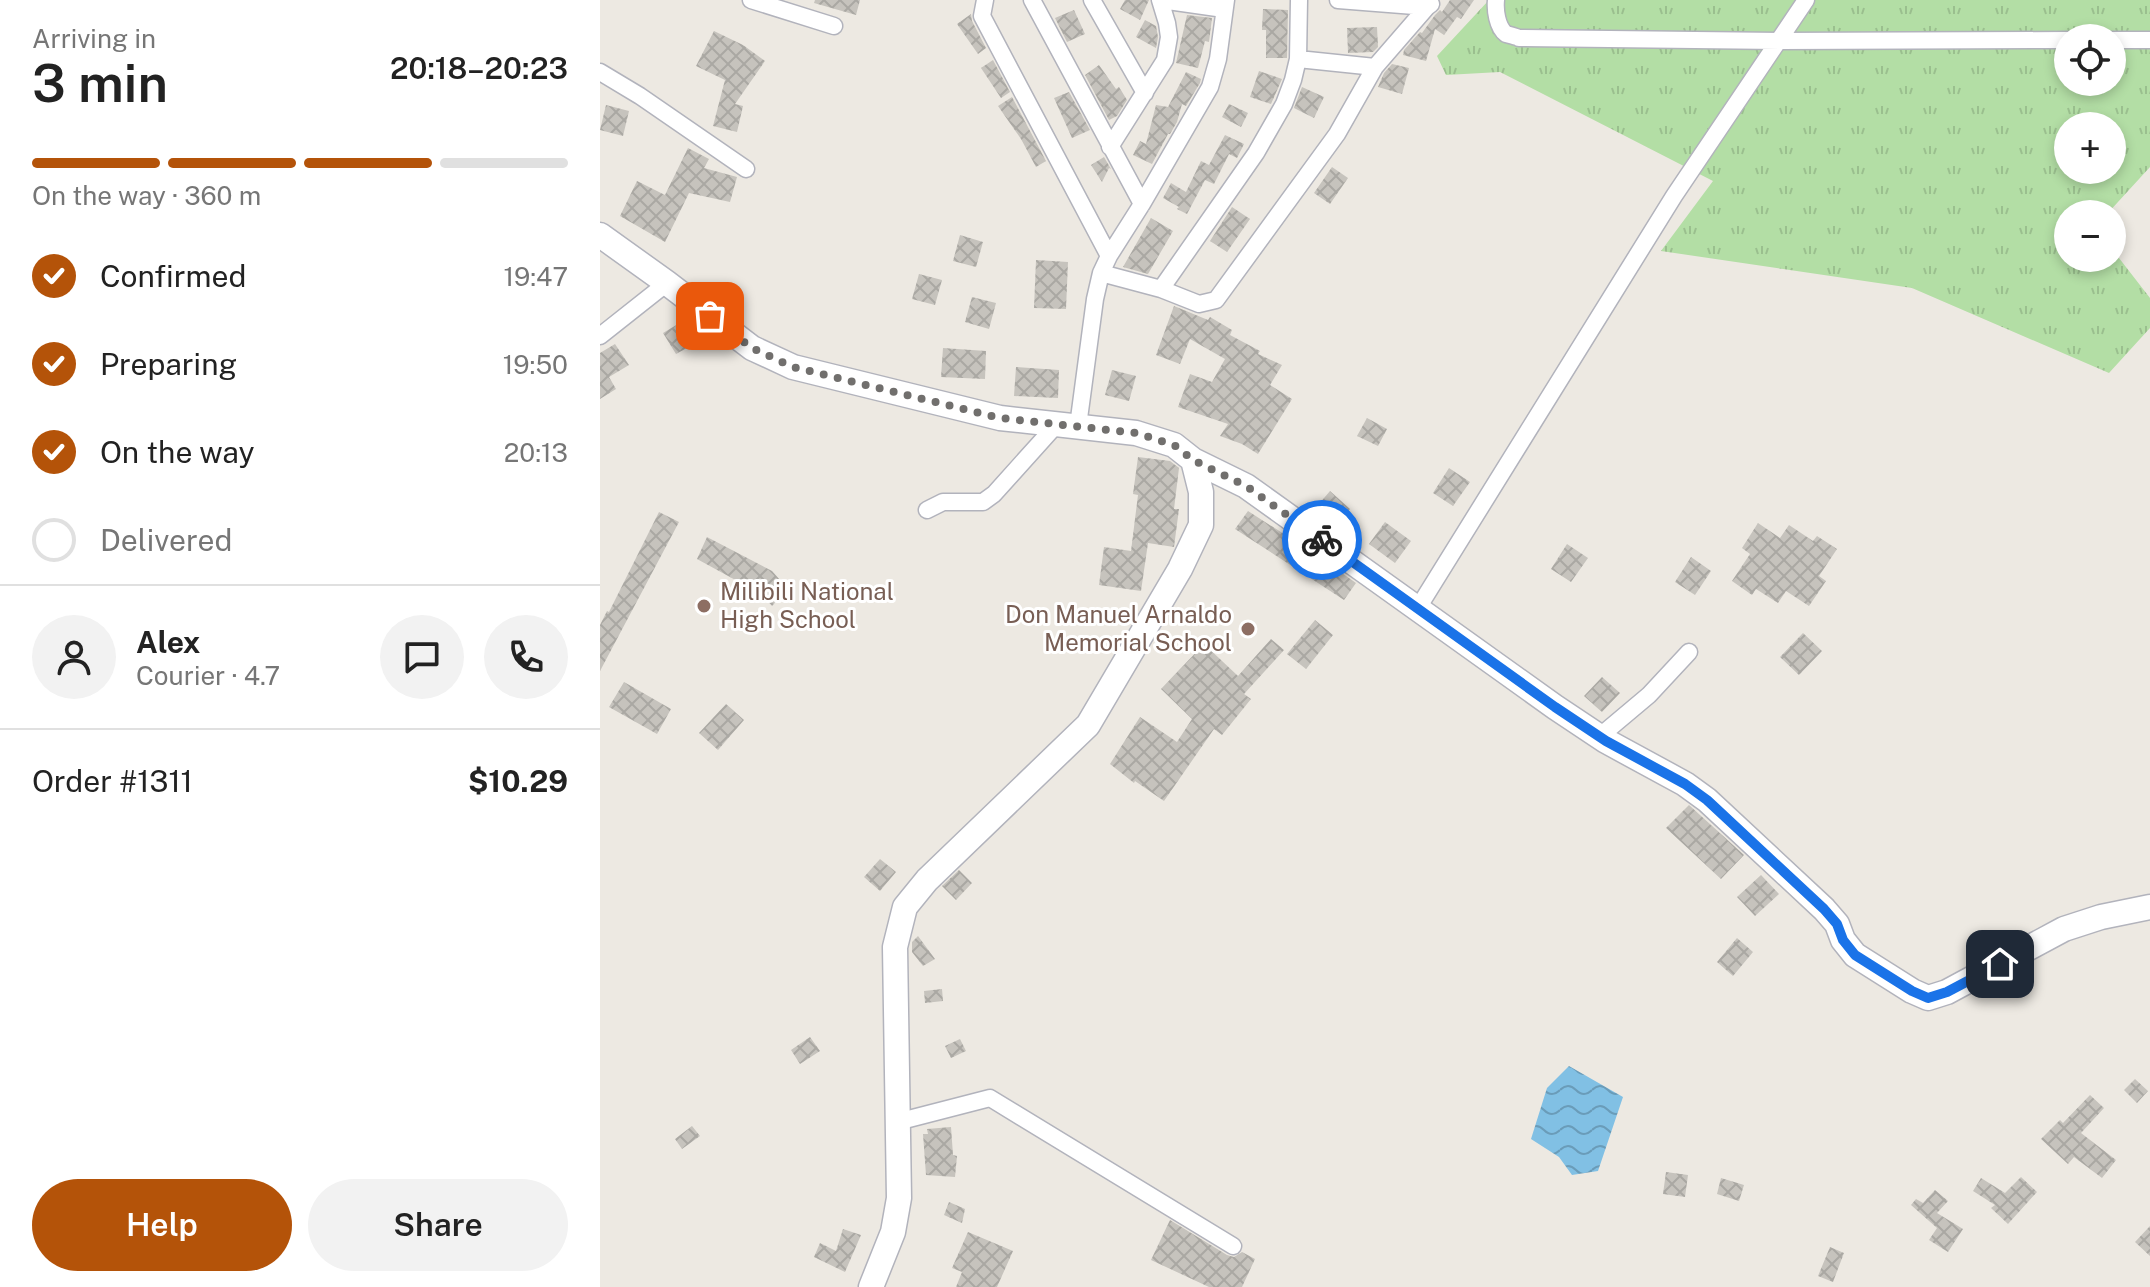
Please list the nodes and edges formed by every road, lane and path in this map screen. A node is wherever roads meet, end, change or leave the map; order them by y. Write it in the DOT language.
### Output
graph roads {
  1 [pos="751,0"];
  2 [pos="985,0"];
  3 [pos="1032,0"];
  4 [pos="1092,0"];
  5 [pos="1160,0"];
  6 [pos="1299,0"];
  7 [pos="1338,0"];
  8 [pos="1496,0"];
  9 [pos="1806,0"];
  10 [pos="1431,4"];
  11 [pos="1225,5"];
  12 [pos="834,26"];
  13 [pos="2054,40"];
  14 [pos="2126,40"];
  15 [pos="2150,40"];
  16 [pos="1780,41"];
  17 [pos="1298,59"];
  18 [pos="1375,67"];
  19 [pos="600,72"];
  20 [pos="1145,93"];
  21 [pos="1110,147"];
  22 [pos="746,169"];
  23 [pos="1142,204"];
  24 [pos="600,235"];
  25 [pos="1109,256"];
  26 [pos="1101,273"];
  27 [pos="667,283"];
  28 [pos="1161,289"];
  29 [pos="600,336"];
  30 [pos="1068,425"];
  31 [pos="1193,460"];
  32 [pos="927,510"];
  33 [pos="1418,608"];
  34 [pos="1689,652"];
  35 [pos="1599,737"];
  36 [pos="2150,907"];
  37 [pos="897,1122"];
  38 [pos="1233,1246"];
  39 [pos="871,1287"];
  1 -- 12 [label="street"];
  2 -- 25 [label="street"];
  3 -- 21 [label="street"];
  4 -- 20 [label="street"];
  5 -- 11 [label="street"];
  5 -- 20 [label="street"];
  6 -- 17 [label="street"];
  7 -- 10 [label="street"];
  8 -- 16 [label="street"];
  9 -- 16 [label="street"];
  10 -- 18 [label="street"];
  11 -- 23 [label="street"];
  13 -- 16 [label="street"];
  14 -- 15 [label="street"];
  16 -- 33 [label="street"];
  17 -- 18 [label="street"];
  17 -- 28 [label="street"];
  18 -- 28 [label="street"];
  19 -- 22 [label="street"];
  20 -- 21 [label="street"];
  21 -- 23 [label="street"];
  23 -- 25 [label="street"];
  24 -- 27 [label="main road"];
  25 -- 26 [label="street"];
  26 -- 28 [label="street"];
  26 -- 30 [label="street"];
  27 -- 29 [label="street"];
  27 -- 30 [label="main road"];
  30 -- 31 [label="main road"];
  30 -- 32 [label="street"];
  31 -- 33 [label="main road"];
  31 -- 37 [label="main road"];
  33 -- 35 [label="main road"];
  34 -- 35 [label="street"];
  35 -- 36 [label="main road"];
  37 -- 38 [label="street"];
  37 -- 39 [label="main road"];
}
